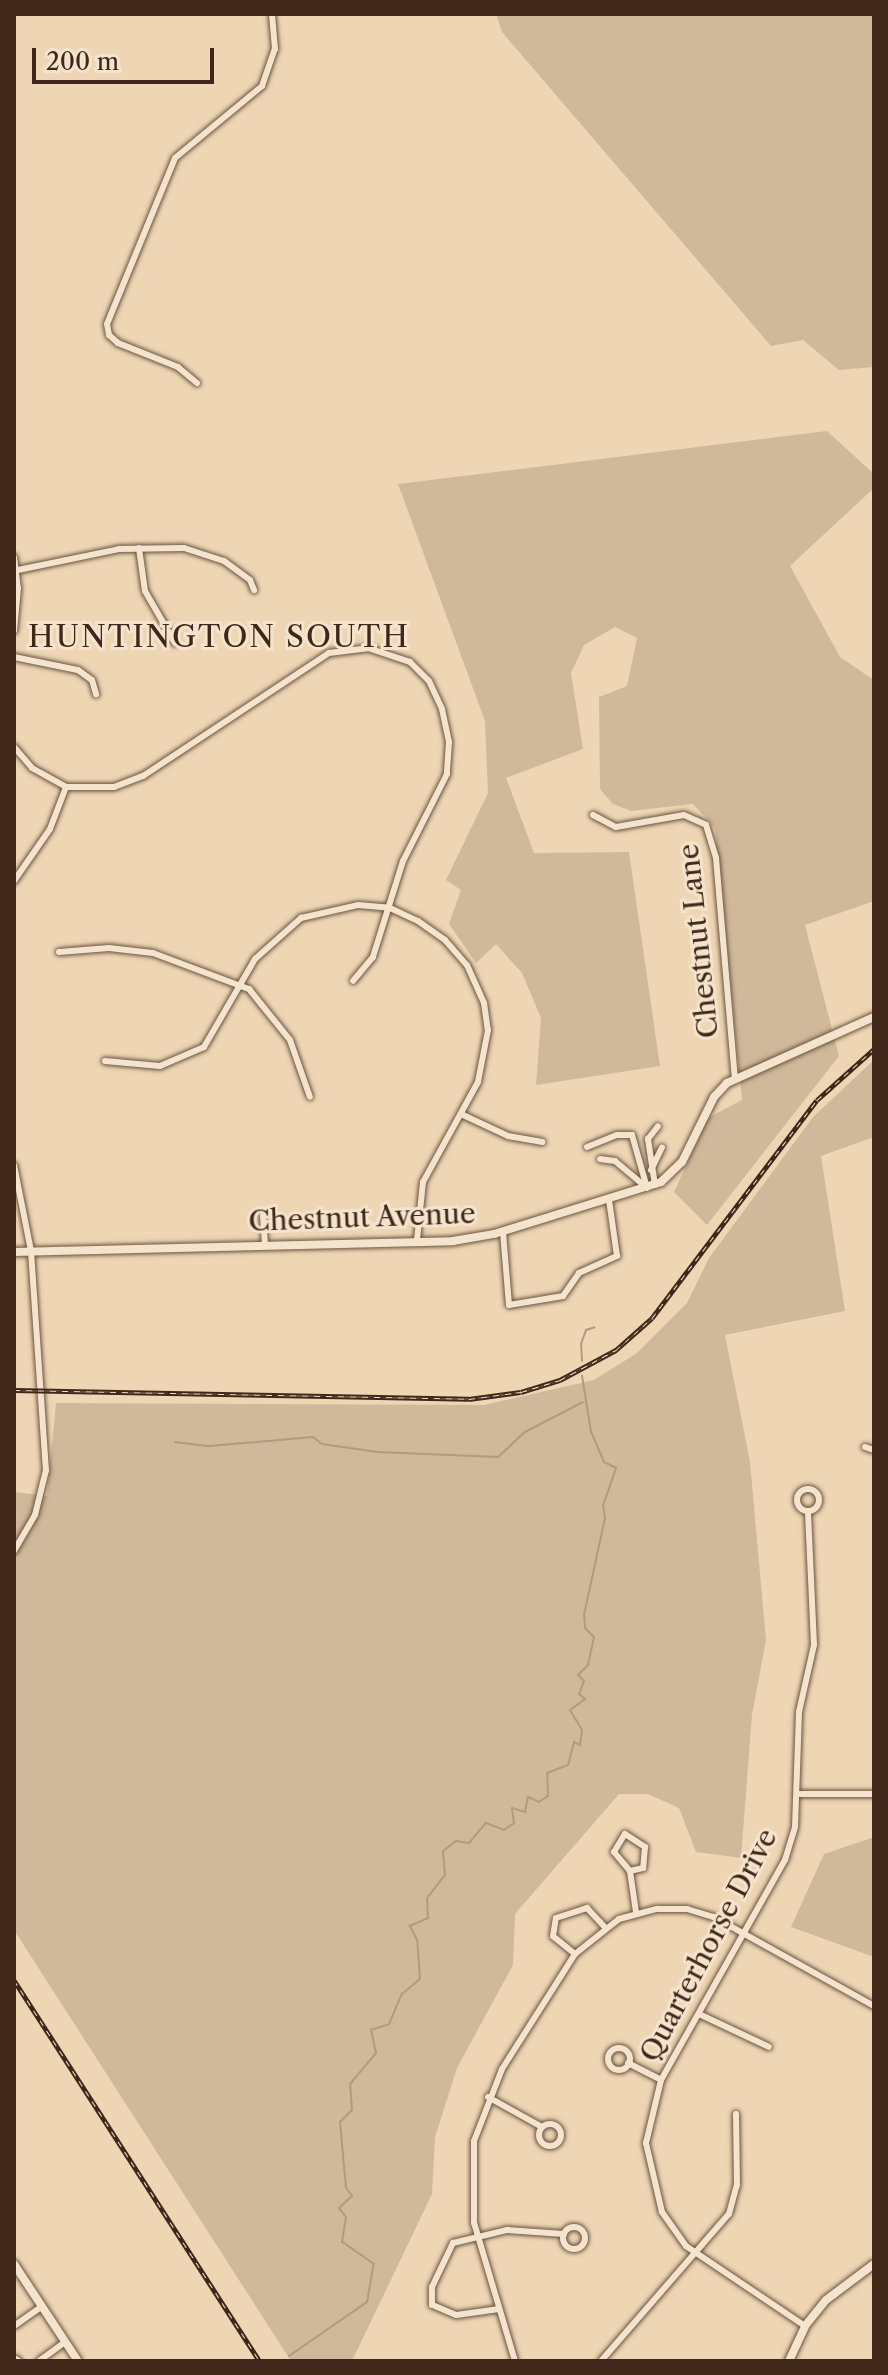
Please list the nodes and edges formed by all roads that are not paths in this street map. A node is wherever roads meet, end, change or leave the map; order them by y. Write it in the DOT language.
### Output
graph roads {
  1 [pos="272,14"];
  2 [pos="197,383"];
  3 [pos="139,548"];
  4 [pos="14,557"];
  5 [pos="18,570"];
  6 [pos="254,590"];
  7 [pos="14,631"];
  8 [pos="175,643"];
  9 [pos="14,657"];
  10 [pos="96,694"];
  11 [pos="14,747"];
  12 [pos="66,787"];
  13 [pos="593,815"];
  14 [pos="14,881"];
  15 [pos="390,908"];
  16 [pos="59,952"];
  17 [pos="353,981"];
  18 [pos="240,984"];
  19 [pos="874,1017"];
  20 [pos="105,1061"];
  21 [pos="735,1078"];
  22 [pos="310,1097"];
  23 [pos="461,1114"];
  24 [pos="658,1126"];
  25 [pos="542,1142"];
  26 [pos="587,1147"];
  27 [pos="662,1147"];
  28 [pos="600,1159"];
  29 [pos="14,1165"];
  30 [pos="651,1170"];
  31 [pos="651,1186"];
  32 [pos="609,1200"];
  33 [pos="263,1216"];
  34 [pos="503,1232"];
  35 [pos="417,1240"];
  36 [pos="265,1242"];
  37 [pos="31,1251"];
  38 [pos="14,1252"];
  39 [pos="865,1447"];
  40 [pos="874,1450"];
  41 [pos="808,1511"];
  42 [pos="14,1551"];
  43 [pos="800,1794"];
  44 [pos="874,1794"];
  45 [pos="630,1871"];
  46 [pos="636,1912"];
  47 [pos="605,1927"];
  48 [pos="743,1934"];
  49 [pos="575,1954"];
  50 [pos="874,2006"];
  51 [pos="699,2014"];
  52 [pos="769,2047"];
  53 [pos="628,2063"];
  54 [pos="661,2080"];
  55 [pos="488,2097"];
  56 [pos="736,2114"];
  57 [pos="542,2127"];
  58 [pos="477,2234"];
  59 [pos="564,2234"];
  60 [pos="696,2257"];
  61 [pos="14,2264"];
  62 [pos="874,2264"];
  63 [pos="41,2307"];
  64 [pos="499,2309"];
  65 [pos="14,2326"];
  66 [pos="805,2326"];
  67 [pos="65,2342"];
  68 [pos="39,2361"];
  69 [pos="78,2361"];
  70 [pos="515,2361"];
  71 [pos="602,2361"];
  72 [pos="789,2361"];
  1 -- 2 [label="street"];
  3 -- 5 [label="street"];
  3 -- 6 [label="street"];
  3 -- 8 [label="street"];
  4 -- 5 [label="street"];
  5 -- 7 [label="street"];
  9 -- 10 [label="street"];
  11 -- 12 [label="street"];
  12 -- 14 [label="street"];
  12 -- 15 [label="street"];
  13 -- 21 [label="street, Chestnut Lane"];
  15 -- 17 [label="street"];
  15 -- 18 [label="street"];
  15 -- 23 [label="street"];
  16 -- 18 [label="street"];
  18 -- 20 [label="street"];
  18 -- 22 [label="street"];
  19 -- 21 [label="street, Chestnut Avenue"];
  21 -- 31 [label="street, Chestnut Avenue"];
  23 -- 25 [label="street"];
  23 -- 35 [label="street"];
  24 -- 30 [label="street"];
  26 -- 31 [label="street"];
  27 -- 30 [label="street"];
  28 -- 31 [label="street"];
  29 -- 37 [label="street"];
  30 -- 31 [label="street"];
  31 -- 32 [label="street, Chestnut Avenue"];
  32 -- 34 [label="street, Chestnut Avenue"];
  32 -- 34 [label="street"];
  33 -- 36 [label="street"];
  34 -- 35 [label="street, Chestnut Avenue"];
  35 -- 36 [label="street, Chestnut Avenue"];
  36 -- 37 [label="street, Chestnut Avenue"];
  37 -- 38 [label="street, Chestnut Avenue"];
  37 -- 42 [label="street"];
  39 -- 40 [label="street"];
  41 -- 43 [label="street, Quarterhorse Drive"];
  43 -- 44 [label="street"];
  43 -- 48 [label="street, Quarterhorse Drive"];
  45 -- 45 [label="street"];
  45 -- 46 [label="street"];
  46 -- 47 [label="street"];
  46 -- 48 [label="street"];
  47 -- 49 [label="street"];
  47 -- 49 [label="street"];
  48 -- 50 [label="street"];
  48 -- 51 [label="street, Quarterhorse Drive"];
  49 -- 55 [label="street"];
  51 -- 52 [label="street"];
  51 -- 54 [label="street, Quarterhorse Drive"];
  53 -- 54 [label="street"];
  54 -- 60 [label="street, Quarterhorse Drive"];
  55 -- 57 [label="street"];
  55 -- 58 [label="street"];
  56 -- 60 [label="street"];
  58 -- 59 [label="street"];
  58 -- 64 [label="street"];
  58 -- 64 [label="street"];
  60 -- 66 [label="street, Quarterhorse Drive"];
  60 -- 71 [label="street"];
  61 -- 63 [label="street"];
  62 -- 66 [label="street"];
  63 -- 65 [label="street"];
  63 -- 67 [label="street"];
  64 -- 70 [label="street"];
  66 -- 72 [label="street"];
  67 -- 68 [label="street"];
  67 -- 69 [label="street"];
}
